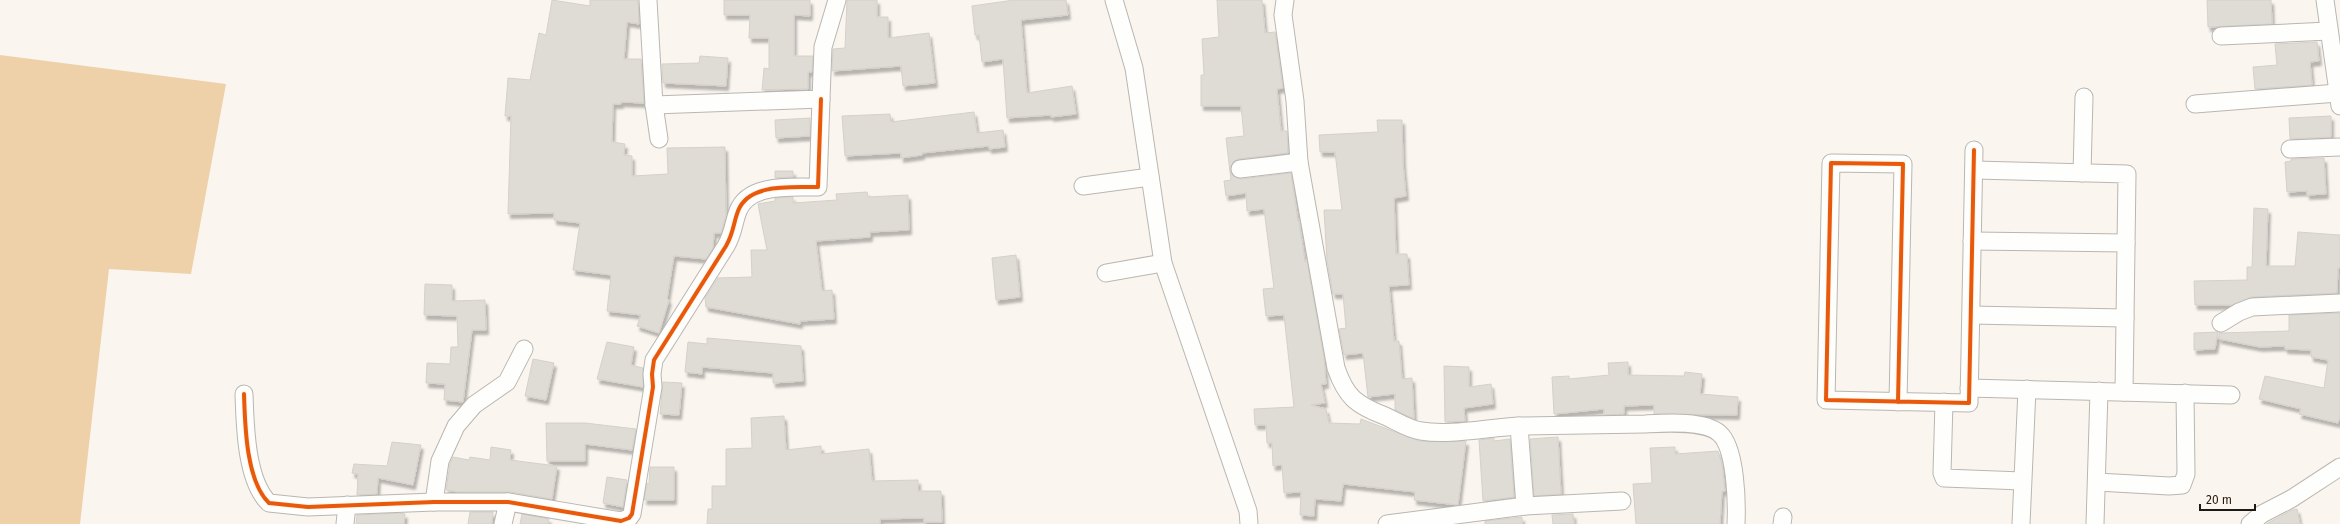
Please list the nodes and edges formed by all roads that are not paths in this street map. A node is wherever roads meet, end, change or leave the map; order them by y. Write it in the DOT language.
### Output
graph roads {
  1 [pos="648,0"];
  2 [pos="837,0"];
  3 [pos="1114,0"];
  4 [pos="1285,0"];
  5 [pos="2325,0"];
  6 [pos="2329,31"];
  7 [pos="2221,36"];
  8 [pos="2084,97"];
  9 [pos="821,99"];
  10 [pos="2339,100"];
  11 [pos="2195,104"];
  12 [pos="654,105"];
  13 [pos="659,140"];
  14 [pos="2340,147"];
  15 [pos="1974,150"];
  16 [pos="2290,150"];
  17 [pos="1299,162"];
  18 [pos="1240,169"];
  19 [pos="1974,170"];
  20 [pos="2082,173"];
  21 [pos="1150,177"];
  22 [pos="1083,186"];
  23 [pos="1972,241"];
  24 [pos="2126,243"];
  25 [pos="1163,263"];
  26 [pos="1106,273"];
  27 [pos="2340,303"];
  28 [pos="1971,315"];
  29 [pos="2125,318"];
  30 [pos="2221,323"];
  31 [pos="524,349"];
  32 [pos="1969,388"];
  33 [pos="2027,389"];
  34 [pos="2099,391"];
  35 [pos="2124,392"];
  36 [pos="2185,393"];
  37 [pos="244,394"];
  38 [pos="2232,394"];
  39 [pos="1898,402"];
  40 [pos="1944,402"];
  41 [pos="1519,426"];
  42 [pos="2340,467"];
  43 [pos="2022,482"];
  44 [pos="2097,482"];
  45 [pos="1622,501"];
  46 [pos="434,502"];
  47 [pos="508,502"];
  48 [pos="347,505"];
  49 [pos="1525,506"];
  50 [pos="1416,522"];
  51 [pos="345,524"];
  52 [pos="503,524"];
  53 [pos="1249,524"];
  54 [pos="1387,524"];
  55 [pos="1736,524"];
  56 [pos="2021,524"];
  57 [pos="2095,524"];
  58 [pos="2250,524"];
  1 -- 12 [label="street"];
  2 -- 9 [label="street"];
  3 -- 21 [label="street"];
  4 -- 17 [label="street"];
  5 -- 6 [label="street"];
  6 -- 7 [label="street"];
  6 -- 10 [label="street"];
  8 -- 20 [label="street"];
  9 -- 12 [label="street"];
  9 -- 47 [label="street"];
  10 -- 11 [label="street"];
  12 -- 13 [label="street"];
  14 -- 16 [label="street"];
  15 -- 19 [label="street"];
  17 -- 18 [label="street"];
  17 -- 41 [label="street"];
  19 -- 20 [label="street"];
  19 -- 23 [label="street"];
  20 -- 24 [label="street"];
  21 -- 22 [label="street"];
  21 -- 25 [label="street"];
  23 -- 24 [label="street"];
  23 -- 28 [label="street"];
  24 -- 29 [label="street"];
  25 -- 26 [label="street"];
  25 -- 53 [label="street"];
  27 -- 30 [label="street"];
  28 -- 29 [label="street"];
  28 -- 32 [label="street"];
  29 -- 35 [label="street"];
  31 -- 46 [label="street"];
  32 -- 33 [label="street"];
  32 -- 40 [label="street"];
  33 -- 34 [label="street"];
  33 -- 43 [label="street"];
  34 -- 35 [label="street"];
  34 -- 44 [label="street"];
  35 -- 36 [label="street"];
  36 -- 38 [label="street"];
  36 -- 44 [label="street"];
  37 -- 48 [label="street"];
  39 -- 39 [label="street"];
  39 -- 40 [label="street"];
  40 -- 43 [label="street"];
  41 -- 49 [label="street"];
  41 -- 55 [label="street"];
  42 -- 58 [label="street"];
  43 -- 56 [label="street"];
  44 -- 57 [label="street"];
  45 -- 49 [label="street"];
  46 -- 47 [label="street"];
  46 -- 48 [label="street"];
  47 -- 52 [label="street"];
  48 -- 51 [label="street"];
  49 -- 50 [label="street"];
  50 -- 54 [label="street"];
}
